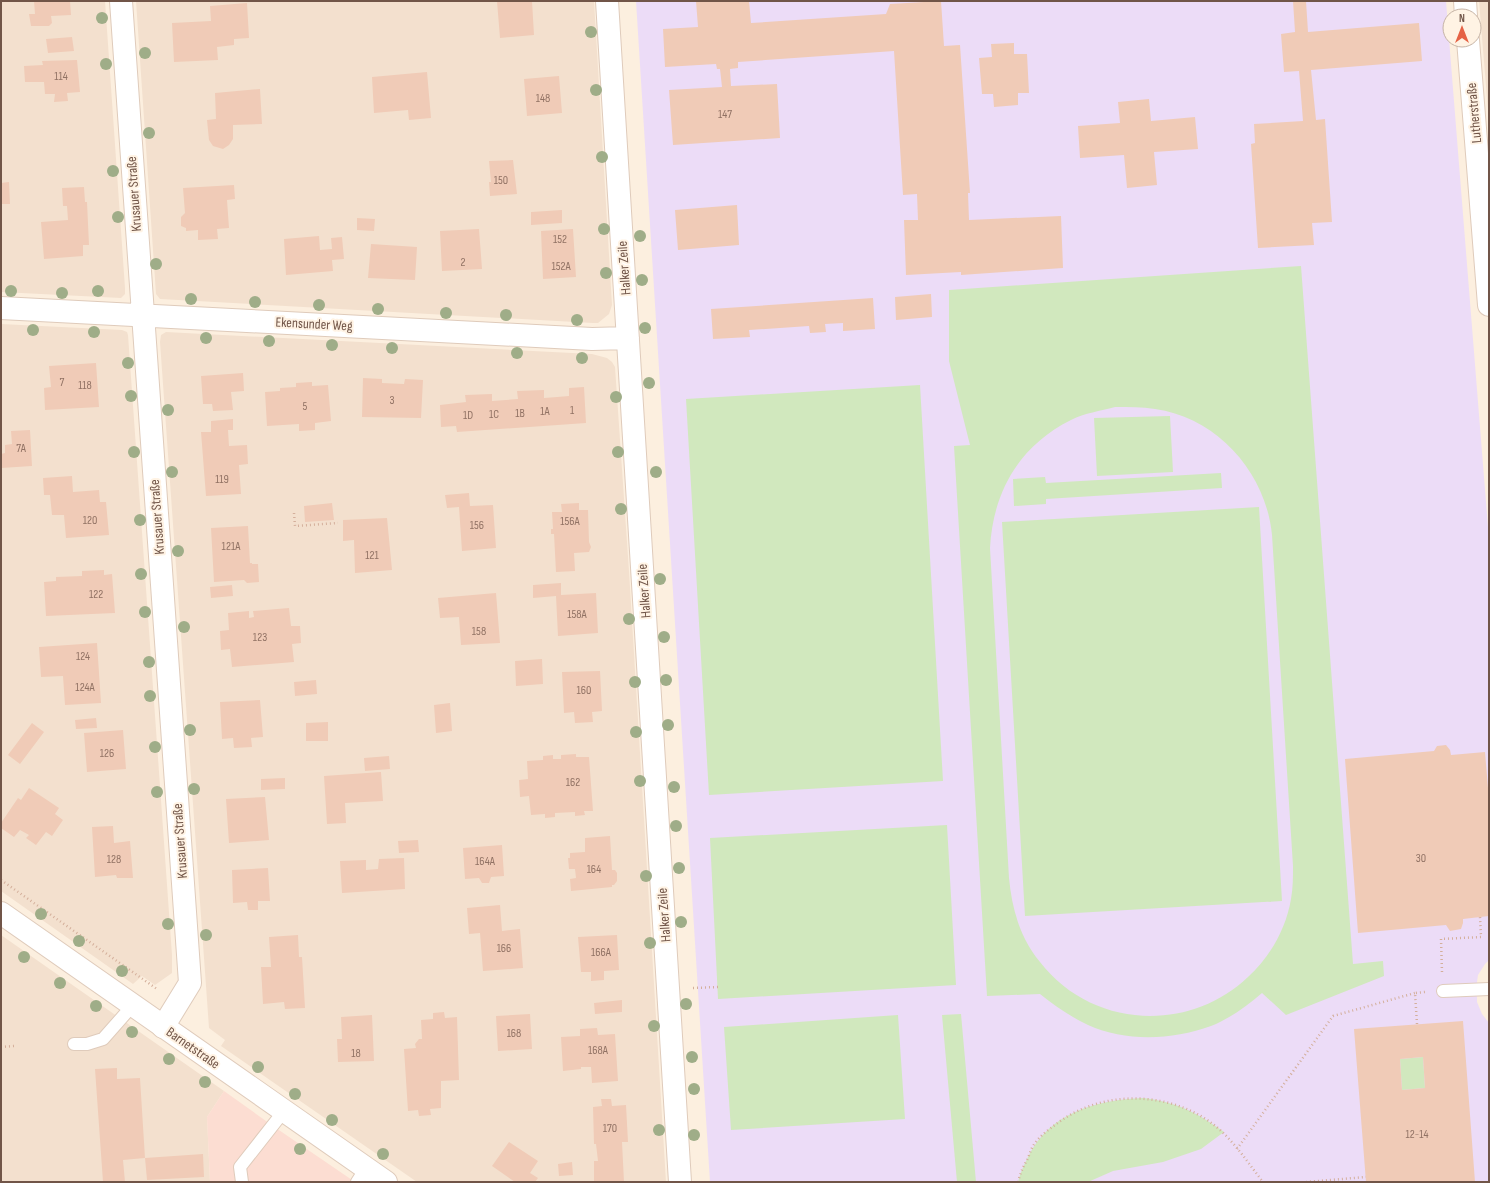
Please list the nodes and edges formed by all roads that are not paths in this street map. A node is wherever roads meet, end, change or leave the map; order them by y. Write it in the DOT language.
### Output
graph roads {
  1 [pos="121,1"];
  2 [pos="607,1"];
  3 [pos="1469,48"];
  4 [pos="1489,305"];
  5 [pos="1,308"];
  6 [pos="143,315"];
  7 [pos="628,338"];
  8 [pos="1,913"];
  9 [pos="1489,989"];
  10 [pos="1443,991"];
  11 [pos="133,1005"];
  12 [pos="163,1027"];
  13 [pos="74,1044"];
  14 [pos="284,1111"];
  15 [pos="361,1175"];
  16 [pos="242,1182"];
  17 [pos="386,1182"];
  18 [pos="680,1182"];
  1 -- 6 [label="street, Krusauer Straße"];
  2 -- 7 [label="street, Halker Zeile"];
  3 -- 4 [label="street, Lutherstraße"];
  5 -- 6 [label="street, Ekensunder Weg"];
  6 -- 7 [label="street, Ekensunder Weg"];
  6 -- 12 [label="street, Krusauer Straße"];
  7 -- 18 [label="street, Halker Zeile"];
  8 -- 11 [label="street, Barnetstraße"];
  9 -- 10 [label="lane"];
  11 -- 12 [label="street, Barnetstraße"];
  11 -- 13 [label="lane"];
  12 -- 14 [label="street, Barnetstraße"];
  14 -- 15 [label="street, Barnetstraße"];
  14 -- 16 [label="lane"];
  15 -- 17 [label="street, Barnetstraße"];
}
